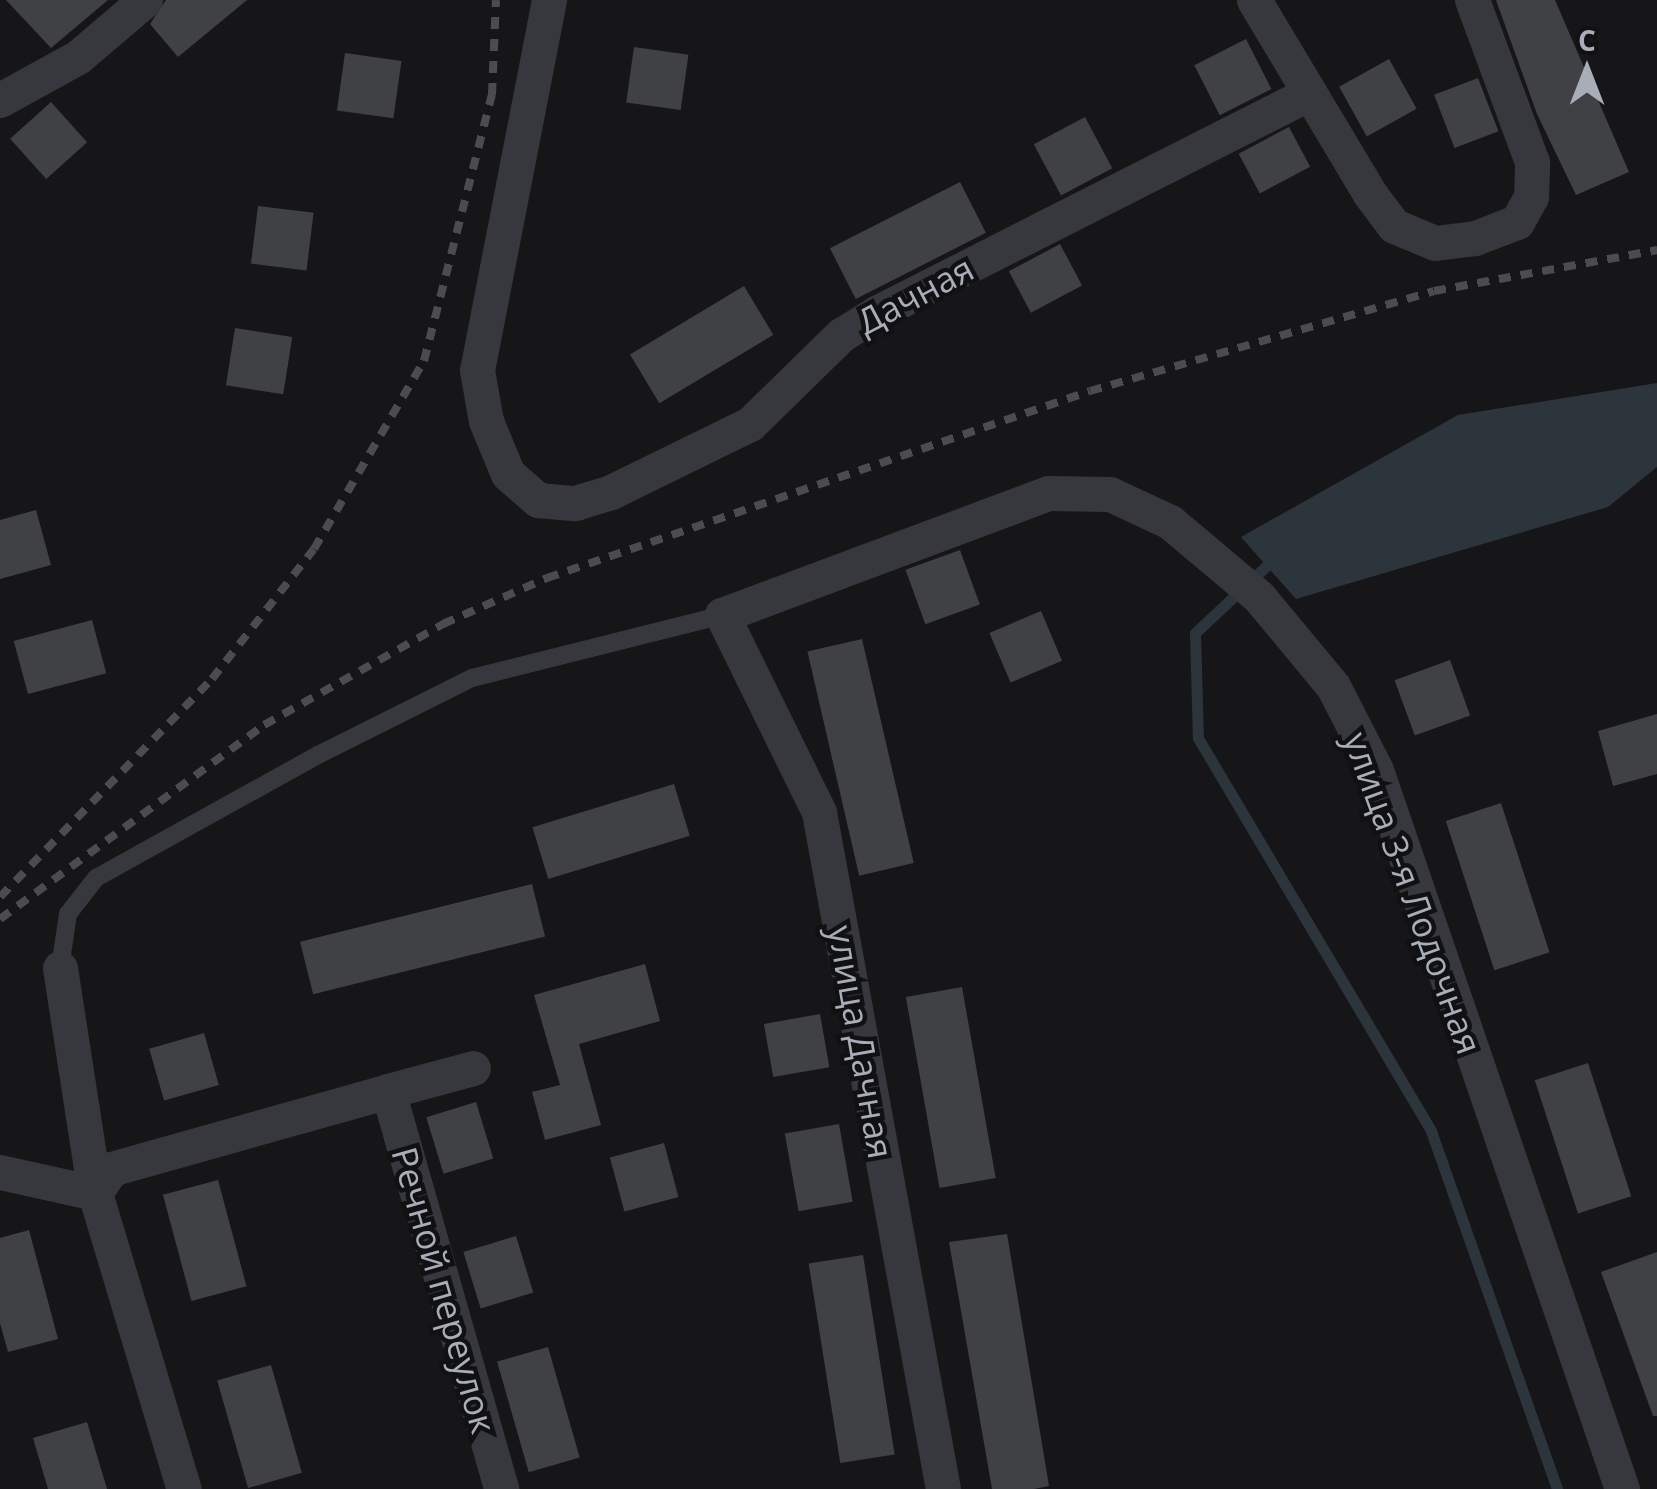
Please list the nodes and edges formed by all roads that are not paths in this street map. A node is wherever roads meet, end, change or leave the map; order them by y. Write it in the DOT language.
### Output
graph roads {
  1 [pos="145,0"];
  2 [pos="550,0"];
  3 [pos="1254,0"];
  4 [pos="1472,0"];
  5 [pos="1310,94"];
  6 [pos="0,100"];
  7 [pos="722,615"];
  8 [pos="60,968"];
  9 [pos="473,1068"];
  10 [pos="388,1091"];
  11 [pos="0,1172"];
  12 [pos="95,1193"];
  13 [pos="184,1489"];
  14 [pos="500,1489"];
  15 [pos="942,1489"];
  16 [pos="1622,1489"];
  1 -- 6 [label="street"];
  2 -- 5 [label="street, Дачная"];
  3 -- 5 [label="street"];
  4 -- 5 [label="street"];
  7 -- 8 [label="lane"];
  7 -- 15 [label="street, улица Дачная"];
  7 -- 16 [label="street, улица 3-я Лодочная"];
  8 -- 12 [label="street"];
  9 -- 10 [label="street"];
  10 -- 12 [label="street"];
  10 -- 14 [label="street, Речной переулок"];
  11 -- 12 [label="street"];
  12 -- 13 [label="street"];
}
